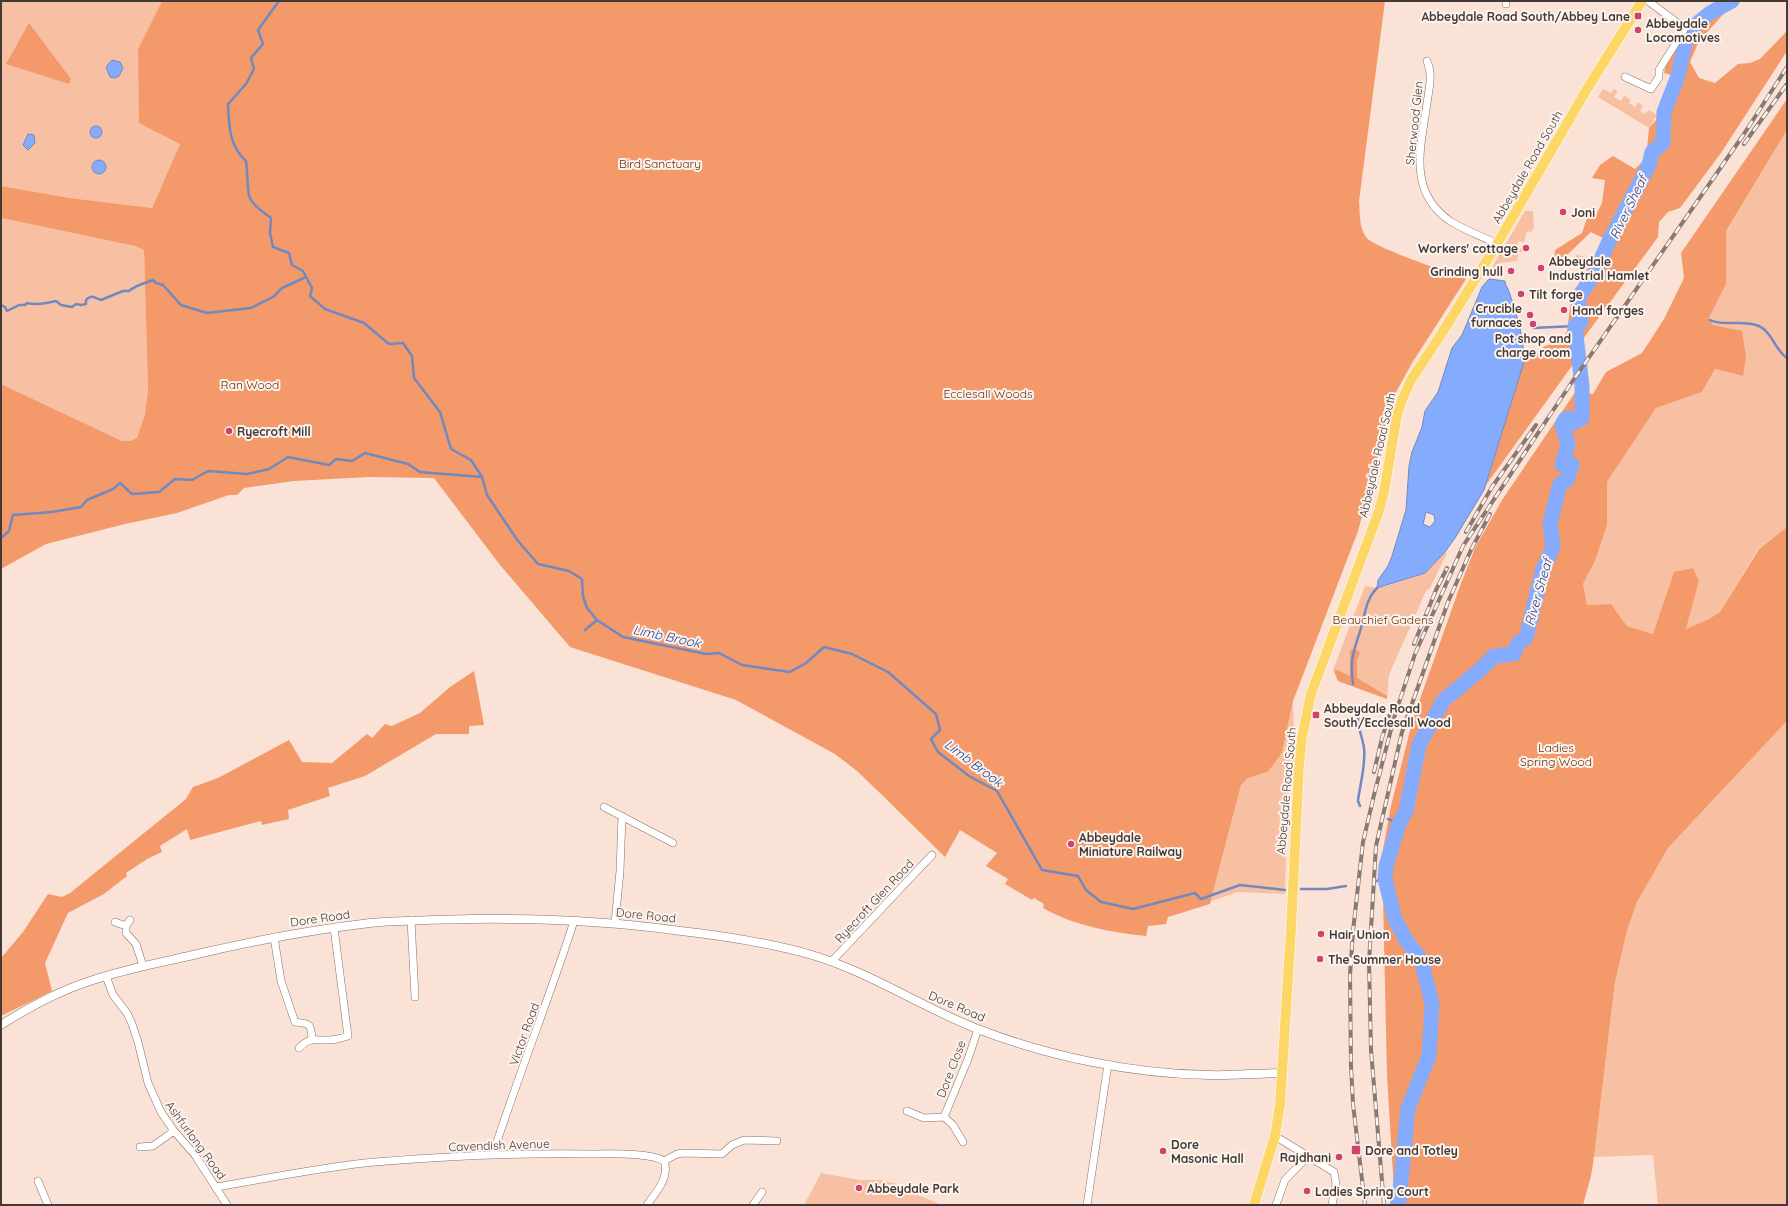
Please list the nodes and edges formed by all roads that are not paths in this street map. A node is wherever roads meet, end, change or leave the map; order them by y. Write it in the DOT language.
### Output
graph roads {
  1 [pos="1642,1"];
  2 [pos="1648,1"];
  3 [pos="1427,61"];
  4 [pos="1625,77"];
  5 [pos="1497,244"];
  6 [pos="604,807"];
  7 [pos="622,816"];
  8 [pos="673,843"];
  9 [pos="932,855"];
  10 [pos="411,920"];
  11 [pos="574,921"];
  12 [pos="115,922"];
  13 [pos="615,923"];
  14 [pos="334,928"];
  15 [pos="274,937"];
  16 [pos="832,962"];
  17 [pos="143,966"];
  18 [pos="106,976"];
  19 [pos="415,997"];
  20 [pos="1,1025"];
  21 [pos="978,1029"];
  22 [pos="312,1039"];
  23 [pos="299,1048"];
  24 [pos="1108,1064"];
  25 [pos="1282,1073"];
  26 [pos="906,1111"];
  27 [pos="944,1117"];
  28 [pos="174,1131"];
  29 [pos="1275,1136"];
  30 [pos="777,1141"];
  31 [pos="963,1142"];
  32 [pos="140,1148"];
  33 [pos="493,1154"];
  34 [pos="1308,1156"];
  35 [pos="664,1161"];
  36 [pos="38,1181"];
  37 [pos="217,1188"];
  38 [pos="762,1192"];
  39 [pos="225,1204"];
  40 [pos="48,1205"];
  41 [pos="647,1205"];
  42 [pos="753,1205"];
  43 [pos="1087,1205"];
  44 [pos="1254,1205"];
  45 [pos="1276,1205"];
  46 [pos="1332,1205"];
  1 -- 5 [label="main road, Abbeydale Road South"];
  2 -- 4 [label="street"];
  3 -- 5 [label="street, Sherwood Glen"];
  5 -- 25 [label="main road, Abbeydale Road South"];
  6 -- 7 [label="street"];
  7 -- 8 [label="street"];
  7 -- 13 [label="street"];
  9 -- 16 [label="street, Ryecroft Glen Road"];
  10 -- 11 [label="street, Dore Road"];
  10 -- 14 [label="street, Dore Road"];
  10 -- 19 [label="street"];
  11 -- 13 [label="street, Dore Road"];
  11 -- 33 [label="street, Victor Road"];
  12 -- 17 [label="street"];
  13 -- 16 [label="street, Dore Road"];
  14 -- 15 [label="street, Dore Road"];
  14 -- 22 [label="street"];
  15 -- 17 [label="street, Dore Road"];
  15 -- 22 [label="street"];
  16 -- 21 [label="street, Dore Road"];
  17 -- 18 [label="street, Dore Road"];
  18 -- 20 [label="street, Dore Road"];
  18 -- 28 [label="street, Ashfurlong Road"];
  21 -- 24 [label="street, Dore Road"];
  21 -- 27 [label="street, Dore Close"];
  22 -- 23 [label="street"];
  24 -- 25 [label="street, Dore Road"];
  24 -- 43 [label="street"];
  25 -- 29 [label="main road, Abbeydale Road South"];
  26 -- 27 [label="street, Dore Close"];
  27 -- 31 [label="street, Dore Close"];
  28 -- 32 [label="street"];
  28 -- 37 [label="street, Ashfurlong Road"];
  29 -- 34 [label="street"];
  29 -- 44 [label="main road, Abbeydale Road South"];
  30 -- 35 [label="street"];
  33 -- 35 [label="street, Cavendish Avenue"];
  33 -- 37 [label="street, Cavendish Avenue"];
  34 -- 45 [label="street"];
  34 -- 46 [label="street"];
  35 -- 41 [label="street"];
  36 -- 40 [label="street"];
  37 -- 39 [label="street, Ashfurlong Road"];
  38 -- 42 [label="street"];
}
